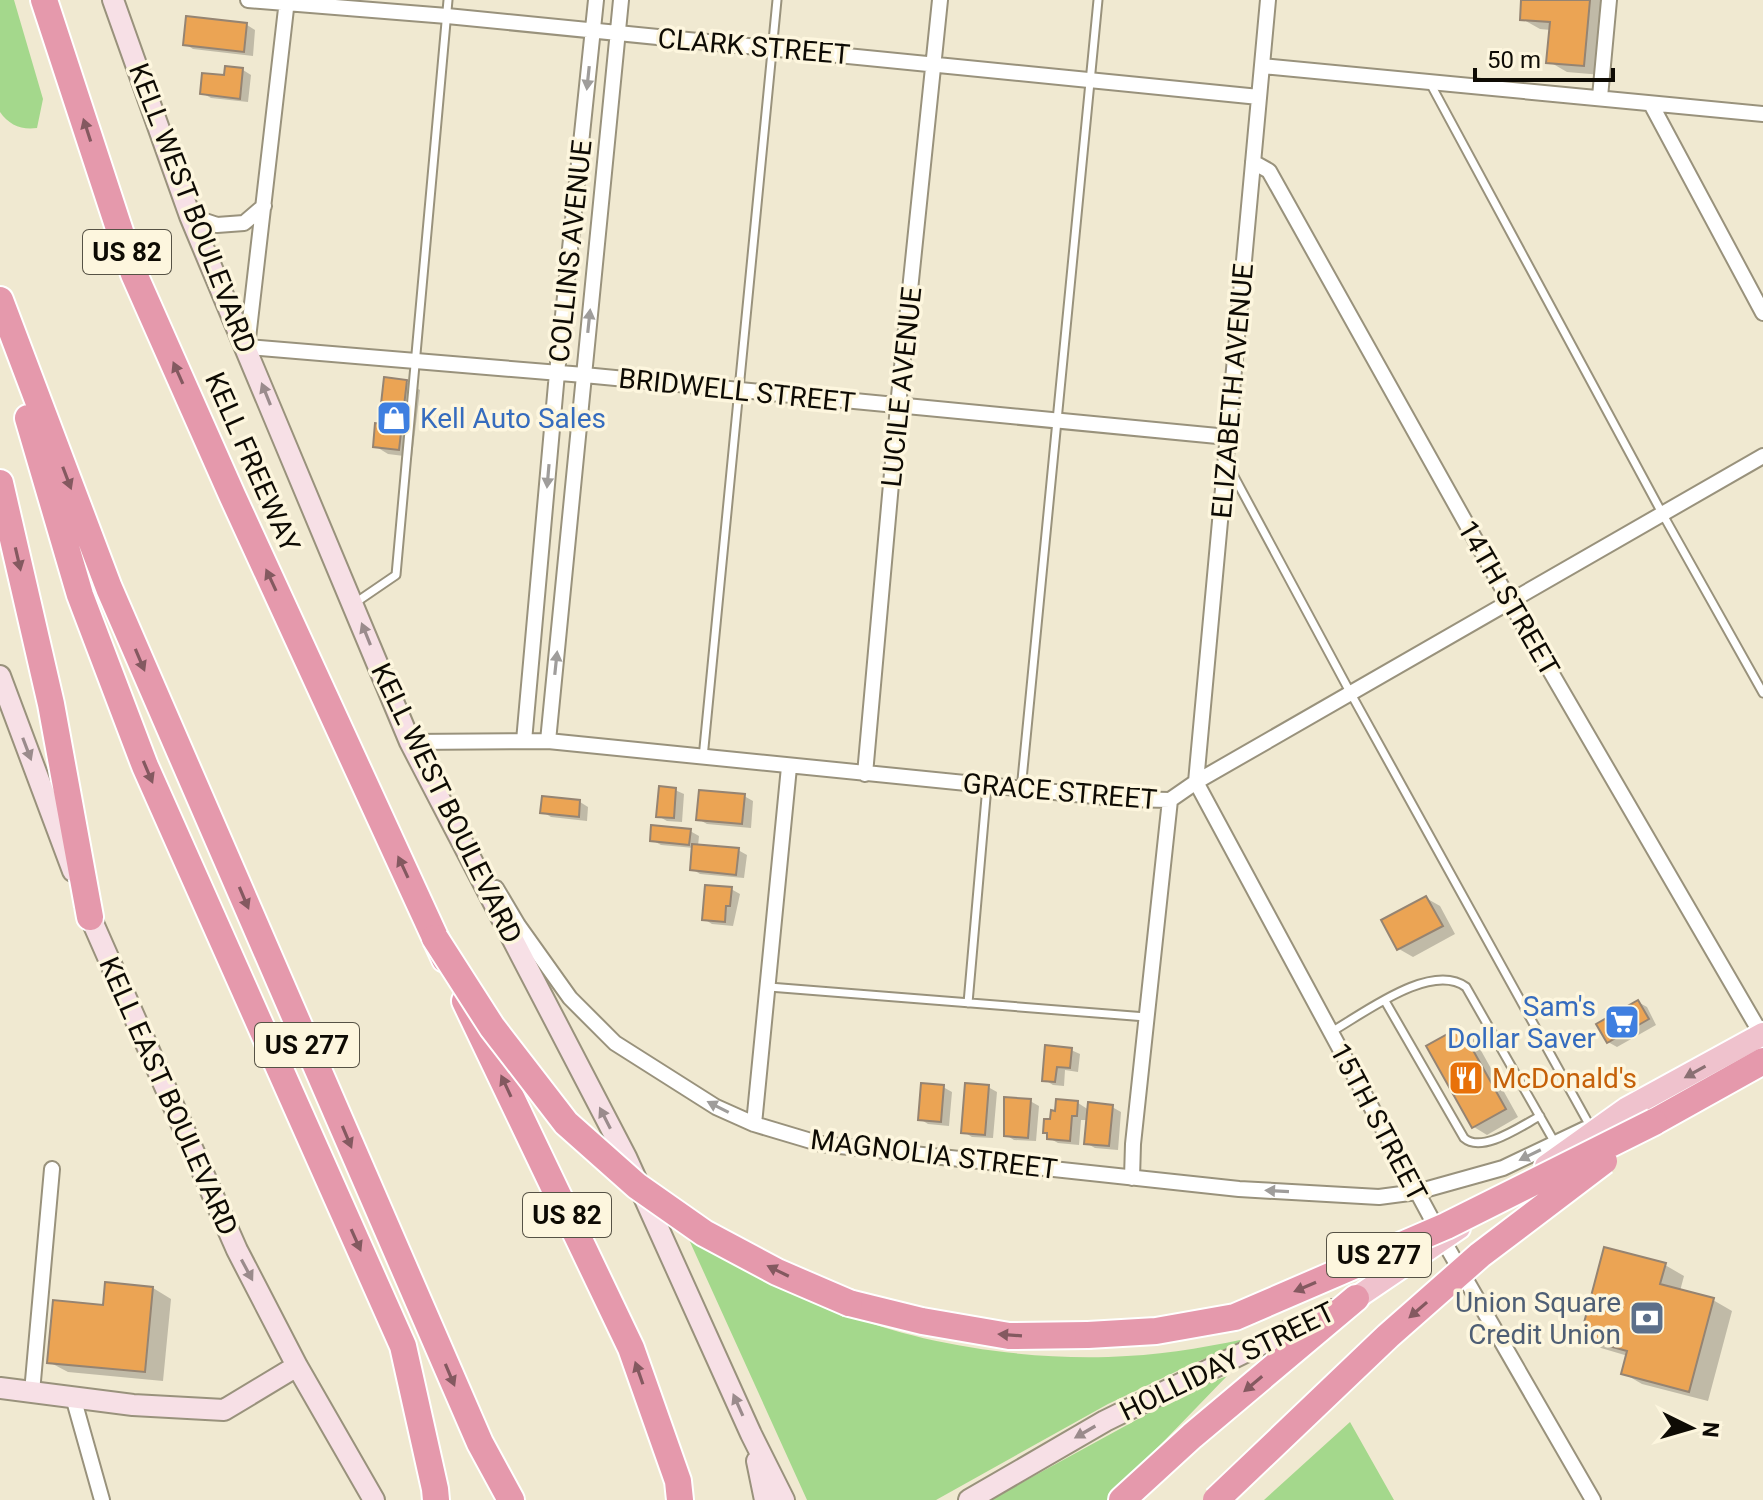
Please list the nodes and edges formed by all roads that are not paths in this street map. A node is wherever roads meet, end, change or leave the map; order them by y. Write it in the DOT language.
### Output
graph roads {
  1 [pos="44,0"];
  2 [pos="113,0"];
  3 [pos="248,0"];
  4 [pos="448,0"];
  5 [pos="596,0"];
  6 [pos="621,0"];
  7 [pos="777,0"];
  8 [pos="940,0"];
  9 [pos="1098,0"];
  10 [pos="1268,0"];
  11 [pos="1609,0"];
  12 [pos="286,2"];
  13 [pos="447,16"];
  14 [pos="593,31"];
  15 [pos="617,34"];
  16 [pos="773,48"];
  17 [pos="933,63"];
  18 [pos="1262,66"];
  19 [pos="1091,80"];
  20 [pos="1429,81"];
  21 [pos="1259,97"];
  22 [pos="1600,97"];
  23 [pos="1651,104"];
  24 [pos="1763,114"];
  25 [pos="1253,162"];
  26 [pos="264,206"];
  27 [pos="190,216"];
  28 [pos="0,300"];
  29 [pos="1763,313"];
  30 [pos="0,318"];
  31 [pos="247,347"];
  32 [pos="415,361"];
  33 [pos="557,373"];
  34 [pos="584,375"];
  35 [pos="739,390"];
  36 [pos="898,406"];
  37 [pos="1057,421"];
  38 [pos="1228,437"];
  39 [pos="1763,456"];
  40 [pos="1226,461"];
  41 [pos="0,483"];
  42 [pos="1662,513"];
  43 [pos="1509,600"];
  44 [pos="353,605"];
  45 [pos="0,676"];
  46 [pos="1350,692"];
  47 [pos="1763,693"];
  48 [pos="524,741"];
  49 [pos="548,741"];
  50 [pos="410,742"];
  51 [pos="703,758"];
  52 [pos="789,767"];
  53 [pos="865,774"];
  54 [pos="1196,782"];
  55 [pos="987,785"];
  56 [pos="1021,790"];
  57 [pos="1170,800"];
  58 [pos="90,917"];
  59 [pos="435,938"];
  60 [pos="769,987"];
  61 [pos="1385,1001"];
  62 [pos="968,1003"];
  63 [pos="1146,1017"];
  64 [pos="1330,1032"];
  65 [pos="1763,1035"];
  66 [pos="1763,1061"];
  67 [pos="1626,1109"];
  68 [pos="1540,1116"];
  69 [pos="1654,1122"];
  70 [pos="754,1124"];
  71 [pos="1590,1126"];
  72 [pos="1555,1143"];
  73 [pos="52,1169"];
  74 [pos="1132,1178"];
  75 [pos="1417,1192"];
  76 [pos="1443,1240"];
  77 [pos="1356,1298"];
  78 [pos="297,1366"];
  79 [pos="0,1388"];
  80 [pos="32,1392"];
  81 [pos="73,1397"];
  82 [pos="751,1434"];
  83 [pos="102,1500"];
  84 [pos="374,1500"];
  85 [pos="436,1500"];
  86 [pos="511,1500"];
  87 [pos="680,1500"];
  88 [pos="765,1500"];
  89 [pos="784,1500"];
  90 [pos="969,1500"];
  91 [pos="1122,1500"];
  92 [pos="1216,1500"];
  93 [pos="1593,1500"];
  59 -- 1 [label="highway, KELL FREEWAY / US 82, one-way"];
  2 -- 27 [label="main road, KELL WEST BOULEVARD"];
  3 -- 12 [label="street, CLARK STREET"];
  4 -- 13 [label="lane"];
  5 -- 14 [label="street, COLLINS AVENUE"];
  6 -- 15 [label="street, COLLINS AVENUE"];
  7 -- 16 [label="lane"];
  8 -- 17 [label="street, LUCILE AVENUE"];
  9 -- 19 [label="lane"];
  10 -- 18 [label="street, ELIZABETH AVENUE"];
  11 -- 22 [label="street"];
  12 -- 13 [label="street, CLARK STREET"];
  12 -- 26 [label="street"];
  13 -- 14 [label="street, CLARK STREET"];
  13 -- 32 [label="lane"];
  14 -- 15 [label="street, CLARK STREET"];
  14 -- 33 [label="street, COLLINS AVENUE, one-way"];
  15 -- 16 [label="street, CLARK STREET"];
  34 -- 15 [label="street, COLLINS AVENUE, one-way"];
  16 -- 17 [label="street, CLARK STREET"];
  16 -- 35 [label="lane"];
  17 -- 19 [label="street, CLARK STREET"];
  17 -- 36 [label="street, LUCILE AVENUE"];
  18 -- 20 [label="street"];
  18 -- 21 [label="street, ELIZABETH AVENUE"];
  19 -- 21 [label="street, CLARK STREET"];
  19 -- 37 [label="lane"];
  20 -- 22 [label="street"];
  20 -- 42 [label="lane"];
  21 -- 25 [label="street, ELIZABETH AVENUE"];
  22 -- 23 [label="street"];
  23 -- 24 [label="street"];
  23 -- 29 [label="street"];
  25 -- 38 [label="street, ELIZABETH AVENUE"];
  25 -- 43 [label="street, 14TH STREET"];
  26 -- 27 [label="street"];
  26 -- 31 [label="street"];
  27 -- 31 [label="main road, KELL WEST BOULEVARD"];
  28 -- 86 [label="highway, US 277, one-way"];
  30 -- 85 [label="highway, one-way"];
  31 -- 32 [label="street, BRIDWELL STREET"];
  44 -- 31 [label="main road, KELL WEST BOULEVARD, one-way"];
  32 -- 33 [label="street, BRIDWELL STREET"];
  32 -- 44 [label="lane"];
  33 -- 34 [label="street, BRIDWELL STREET"];
  33 -- 48 [label="street, COLLINS AVENUE, one-way"];
  34 -- 35 [label="street, BRIDWELL STREET"];
  49 -- 34 [label="street, COLLINS AVENUE, one-way"];
  35 -- 36 [label="street, BRIDWELL STREET"];
  35 -- 51 [label="lane"];
  36 -- 37 [label="street, BRIDWELL STREET"];
  36 -- 53 [label="street, LUCILE AVENUE"];
  37 -- 38 [label="street, BRIDWELL STREET"];
  37 -- 56 [label="lane"];
  38 -- 40 [label="street, ELIZABETH AVENUE"];
  39 -- 42 [label="street, GRACE STREET"];
  40 -- 46 [label="lane"];
  40 -- 54 [label="street, ELIZABETH AVENUE"];
  41 -- 58 [label="highway, one-way"];
  42 -- 43 [label="street, GRACE STREET"];
  42 -- 47 [label="lane"];
  43 -- 46 [label="street, GRACE STREET"];
  43 -- 65 [label="street, 14TH STREET"];
  50 -- 44 [label="main road, KELL WEST BOULEVARD, one-way"];
  45 -- 58 [label="main road, KELL EAST BOULEVARD, one-way"];
  46 -- 54 [label="street, GRACE STREET"];
  46 -- 71 [label="lane"];
  48 -- 49 [label="street, GRACE STREET"];
  48 -- 50 [label="street, GRACE STREET"];
  49 -- 51 [label="street, GRACE STREET"];
  70 -- 50 [label="street, MAGNOLIA STREET, one-way"];
  82 -- 50 [label="main road, KELL WEST BOULEVARD, one-way"];
  51 -- 52 [label="street, GRACE STREET"];
  52 -- 53 [label="street, GRACE STREET"];
  52 -- 60 [label="street"];
  53 -- 55 [label="street, GRACE STREET"];
  54 -- 57 [label="street, GRACE STREET"];
  54 -- 64 [label="street, 15TH STREET"];
  55 -- 56 [label="street, GRACE STREET"];
  55 -- 62 [label="lane"];
  56 -- 57 [label="street, GRACE STREET"];
  57 -- 63 [label="street"];
  58 -- 78 [label="main road, KELL EAST BOULEVARD, one-way"];
  69 -- 59 [label="highway, US 277, one-way, bridge"];
  87 -- 59 [label="highway, US 82, one-way, bridge"];
  60 -- 62 [label="lane"];
  60 -- 70 [label="street"];
  61 -- 64 [label="lane"];
  61 -- 68 [label="lane"];
  61 -- 68 [label="lane"];
  62 -- 63 [label="lane"];
  63 -- 74 [label="street"];
  64 -- 75 [label="street, 15TH STREET"];
  65 -- 67 [label="main road, HOLLIDAY STREET, one-way"];
  66 -- 69 [label="highway, US 277"];
  67 -- 71 [label="street, MAGNOLIA STREET"];
  67 -- 76 [label="main road, HOLLIDAY STREET"];
  68 -- 72 [label="lane"];
  69 -- 92 [label="highway, one-way, bridge"];
  70 -- 74 [label="street, MAGNOLIA STREET"];
  71 -- 72 [label="street, MAGNOLIA STREET"];
  72 -- 75 [label="street, MAGNOLIA STREET, one-way"];
  73 -- 80 [label="street"];
  75 -- 74 [label="street, MAGNOLIA STREET, one-way"];
  75 -- 76 [label="street, 15TH STREET"];
  76 -- 77 [label="main road, HOLLIDAY STREET"];
  76 -- 93 [label="street, 15TH STREET"];
  77 -- 90 [label="main road, HOLLIDAY STREET, one-way"];
  77 -- 91 [label="highway, one-way"];
  78 -- 81 [label="main road"];
  78 -- 84 [label="main road, KELL EAST BOULEVARD"];
  79 -- 80 [label="main road"];
  80 -- 81 [label="main road"];
  81 -- 83 [label="street"];
  82 -- 88 [label="main road"];
  82 -- 89 [label="main road, KELL WEST BOULEVARD"];
}
